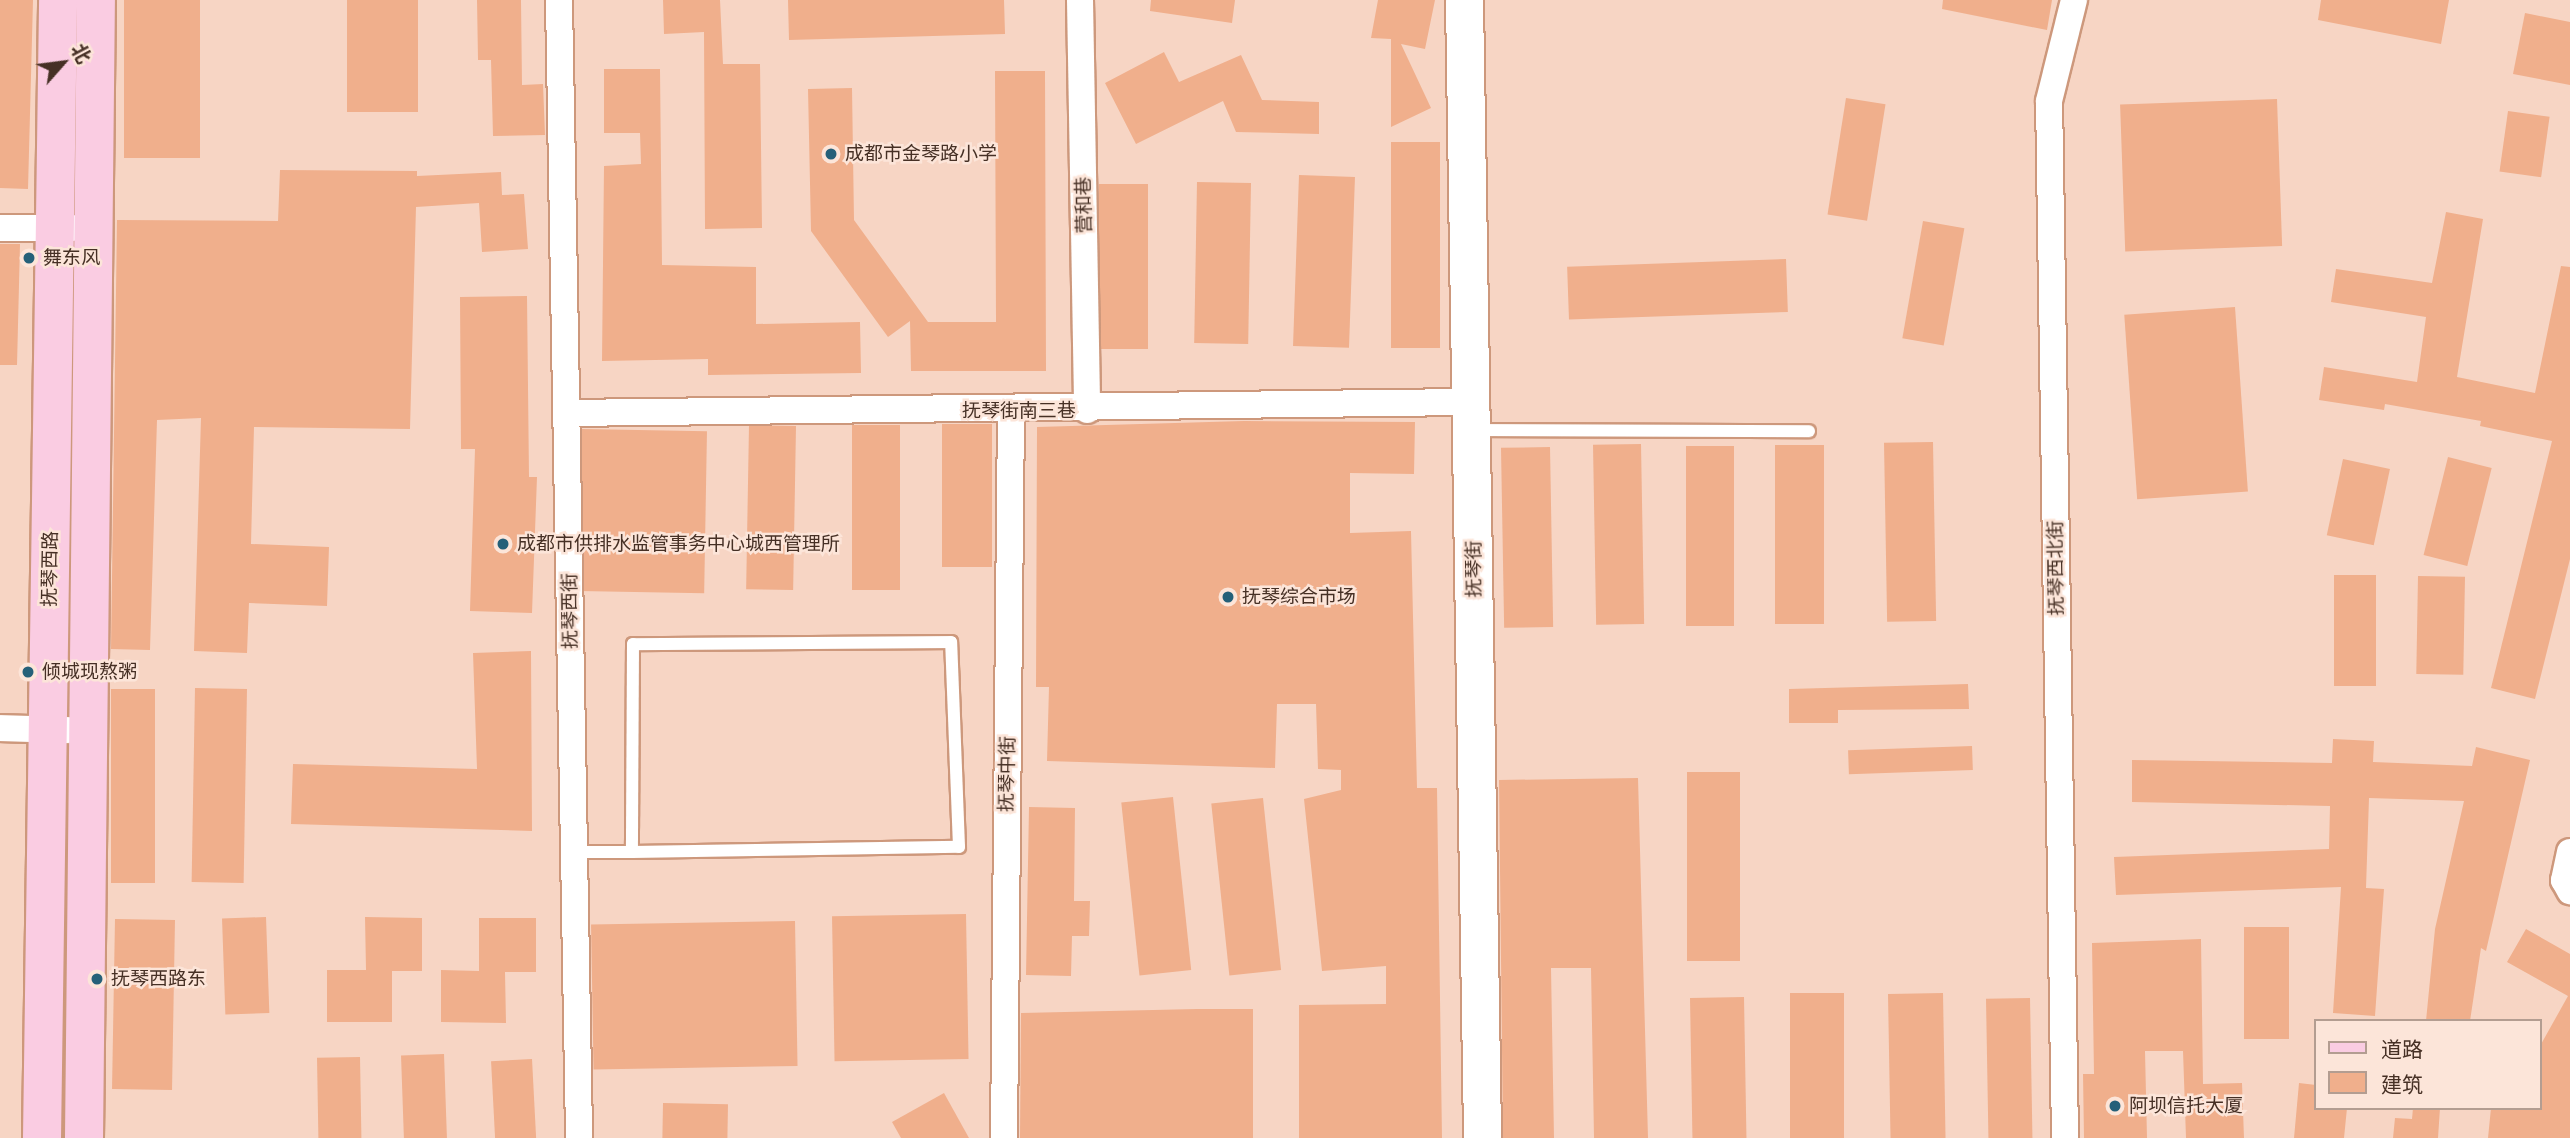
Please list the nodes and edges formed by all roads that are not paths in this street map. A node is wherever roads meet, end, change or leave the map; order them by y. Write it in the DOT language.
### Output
graph roads {
  1 [pos="58,0"];
  2 [pos="96,0"];
  3 [pos="559,0"];
  4 [pos="1080,0"];
  5 [pos="1464,0"];
  6 [pos="2074,0"];
  7 [pos="0,228"];
  8 [pos="66,228"];
  9 [pos="1087,410"];
  10 [pos="1011,411"];
  11 [pos="566,413"];
  12 [pos="1472,416"];
  13 [pos="1808,431"];
  14 [pos="0,729"];
  15 [pos="58,729"];
  16 [pos="574,852"];
  17 [pos="632,852"];
  18 [pos="2570,852"];
  19 [pos="2570,891"];
  20 [pos="42,1138"];
  21 [pos="84,1138"];
  22 [pos="579,1138"];
  23 [pos="1004,1138"];
  24 [pos="1482,1138"];
  25 [pos="2065,1138"];
  1 -- 8 [label="main road, 抚琴西路"];
  2 -- 21 [label="main road, 抚琴西路"];
  3 -- 11 [label="street, 抚琴西街"];
  4 -- 9 [label="street, 营和巷"];
  5 -- 12 [label="street, 抚琴街"];
  6 -- 25 [label="street, 抚琴西北街"];
  7 -- 8 [label="street"];
  8 -- 15 [label="main road, 抚琴西路"];
  9 -- 10 [label="street, 抚琴街南三巷"];
  9 -- 12 [label="street, 抚琴街南三巷"];
  10 -- 11 [label="street, 抚琴街南三巷"];
  10 -- 23 [label="street, 抚琴中街"];
  11 -- 16 [label="street, 抚琴西街"];
  12 -- 13 [label="lane"];
  12 -- 24 [label="street, 抚琴街"];
  14 -- 15 [label="street"];
  15 -- 20 [label="main road, 抚琴西路"];
  16 -- 17 [label="lane"];
  16 -- 22 [label="street, 抚琴西街"];
  17 -- 17 [label="lane"];
  18 -- 19 [label="street"];
}
